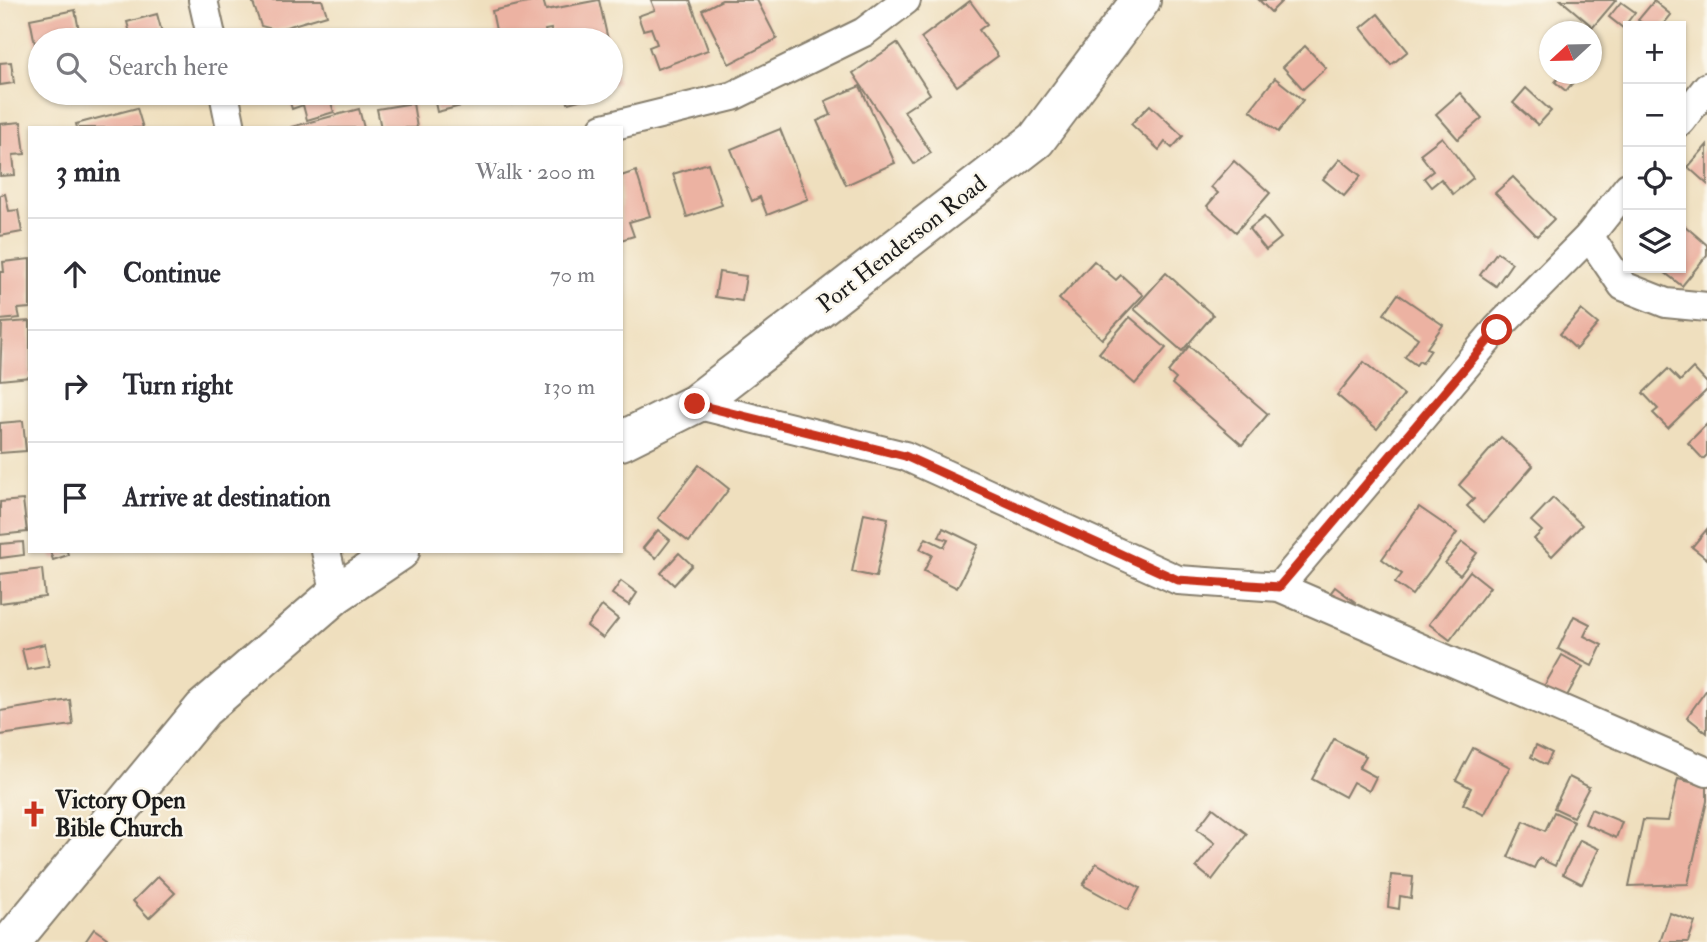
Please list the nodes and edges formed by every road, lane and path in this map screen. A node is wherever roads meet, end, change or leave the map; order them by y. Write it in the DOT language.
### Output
graph roads {
  1 [pos="203,0"];
  2 [pos="906,0"];
  3 [pos="1141,0"];
  4 [pos="209,28"];
  5 [pos="1707,88"];
  6 [pos="227,105"];
  7 [pos="1686,115"];
  8 [pos="232,126"];
  9 [pos="611,126"];
  10 [pos="1623,193"];
  11 [pos="1589,236"];
  12 [pos="1707,307"];
  13 [pos="695,404"];
  14 [pos="623,440"];
  15 [pos="326,553"];
  16 [pos="397,553"];
  17 [pos="1279,587"];
  18 [pos="336,594"];
  19 [pos="1707,772"];
  20 [pos="14,941"];
  1 -- 4 [label="street"];
  2 -- 9 [label="street"];
  3 -- 13 [label="street, Port Henderson Road"];
  5 -- 7 [label="street"];
  6 -- 8 [label="street"];
  10 -- 11 [label="street"];
  11 -- 12 [label="street"];
  11 -- 17 [label="street"];
  13 -- 14 [label="street, Port Henderson Road"];
  13 -- 17 [label="street"];
  15 -- 18 [label="street"];
  16 -- 18 [label="street"];
  17 -- 19 [label="street"];
  18 -- 20 [label="street"];
}
